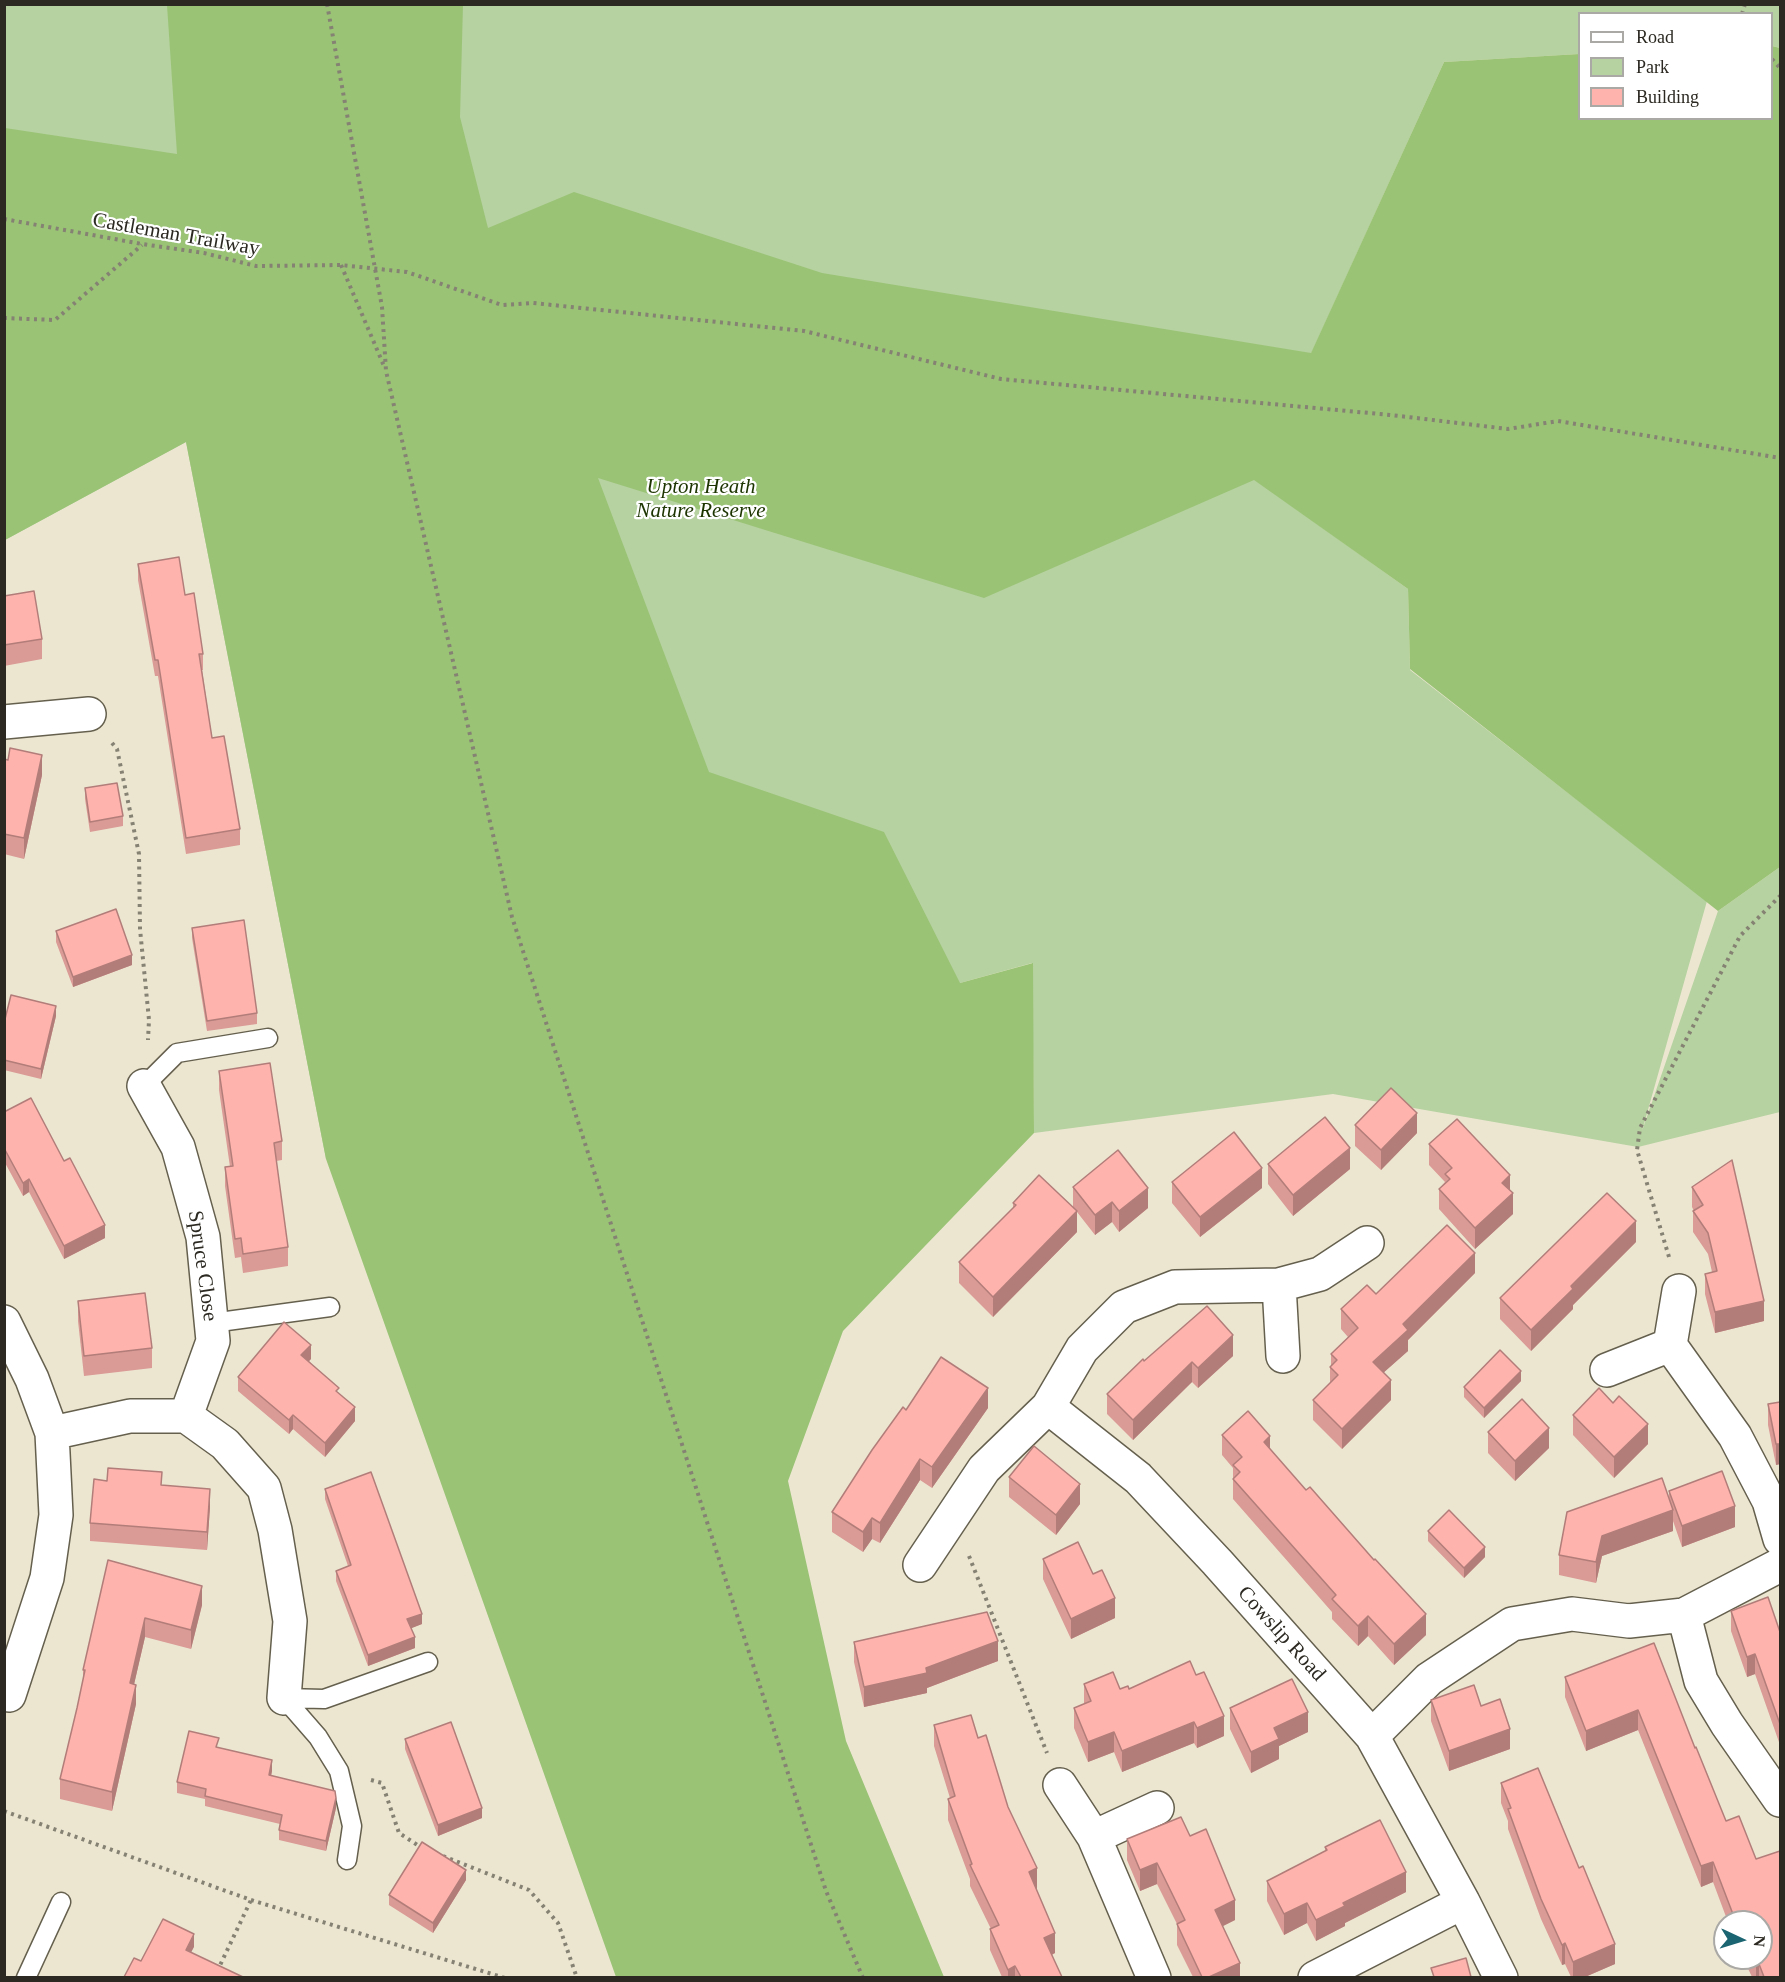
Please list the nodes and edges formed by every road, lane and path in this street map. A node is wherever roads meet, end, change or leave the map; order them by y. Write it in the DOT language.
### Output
graph roads {
  1 [pos="327,4"];
  2 [pos="4,219"];
  3 [pos="142,244"];
  4 [pos="341,265"];
  5 [pos="377,270"];
  6 [pos="4,318"];
  7 [pos="386,370"];
  8 [pos="1780,457"];
  9 [pos="89,714"];
  10 [pos="4,722"];
  11 [pos="1780,896"];
  12 [pos="268,1038"];
  13 [pos="144,1086"];
  14 [pos="1367,1243"];
  15 [pos="1279,1285"];
  16 [pos="1679,1291"];
  17 [pos="330,1307"];
  18 [pos="4,1322"];
  19 [pos="212,1323"];
  20 [pos="1670,1345"];
  21 [pos="1283,1356"];
  22 [pos="1607,1370"];
  23 [pos="1048,1407"];
  24 [pos="186,1416"];
  25 [pos="52,1433"];
  26 [pos="953,1517"];
  27 [pos="1780,1539"];
  28 [pos="920,1564"];
  29 [pos="1780,1565"];
  30 [pos="1684,1615"];
  31 [pos="16,1634"];
  32 [pos="428,1662"];
  33 [pos="9,1695"];
  34 [pos="284,1698"];
  35 [pos="1372,1736"];
  36 [pos="339,1771"];
  37 [pos="1060,1785"];
  38 [pos="1780,1800"];
  39 [pos="1158,1808"];
  40 [pos="4,1811"];
  41 [pos="1094,1837"];
  42 [pos="423,1848"];
  43 [pos="434,1852"];
  44 [pos="347,1860"];
  45 [pos="251,1900"];
  46 [pos="61,1902"];
  47 [pos="1463,1902"];
  48 [pos="26,1977"];
  49 [pos="214,1977"];
  50 [pos="505,1977"];
  51 [pos="577,1977"];
  52 [pos="863,1977"];
  53 [pos="1154,1977"];
  54 [pos="1316,1977"];
  55 [pos="1501,1977"];
  1 -- 5 [label="path"];
  2 -- 3 [label="path, Castleman Trailway"];
  3 -- 4 [label="path, Castleman Trailway"];
  3 -- 6 [label="path"];
  4 -- 5 [label="path, Castleman Trailway"];
  4 -- 7 [label="path"];
  5 -- 7 [label="path"];
  5 -- 8 [label="path, Castleman Trailway"];
  7 -- 52 [label="path"];
  9 -- 10 [label="street"];
  9 -- 13 [label="path"];
  11 -- 16 [label="path"];
  12 -- 13 [label="lane"];
  13 -- 19 [label="street, Spruce Close"];
  14 -- 15 [label="street"];
  15 -- 21 [label="street"];
  15 -- 23 [label="street"];
  16 -- 20 [label="street"];
  17 -- 19 [label="lane"];
  18 -- 25 [label="street"];
  19 -- 24 [label="street, Spruce Close"];
  20 -- 22 [label="street"];
  20 -- 27 [label="street"];
  23 -- 26 [label="street"];
  23 -- 35 [label="street, Cowslip Road"];
  24 -- 25 [label="street"];
  24 -- 34 [label="street"];
  25 -- 31 [label="street"];
  26 -- 28 [label="street"];
  26 -- 37 [label="path"];
  29 -- 30 [label="street"];
  30 -- 35 [label="street"];
  30 -- 38 [label="street"];
  31 -- 33 [label="street"];
  32 -- 34 [label="lane"];
  34 -- 36 [label="lane"];
  35 -- 47 [label="street, Cowslip Road"];
  36 -- 42 [label="path"];
  36 -- 44 [label="lane"];
  37 -- 41 [label="street"];
  39 -- 41 [label="street"];
  40 -- 45 [label="path"];
  41 -- 53 [label="street"];
  43 -- 51 [label="path"];
  45 -- 49 [label="path"];
  45 -- 50 [label="path"];
  46 -- 48 [label="lane"];
  47 -- 54 [label="street"];
  47 -- 55 [label="street, Cowslip Road"];
}
